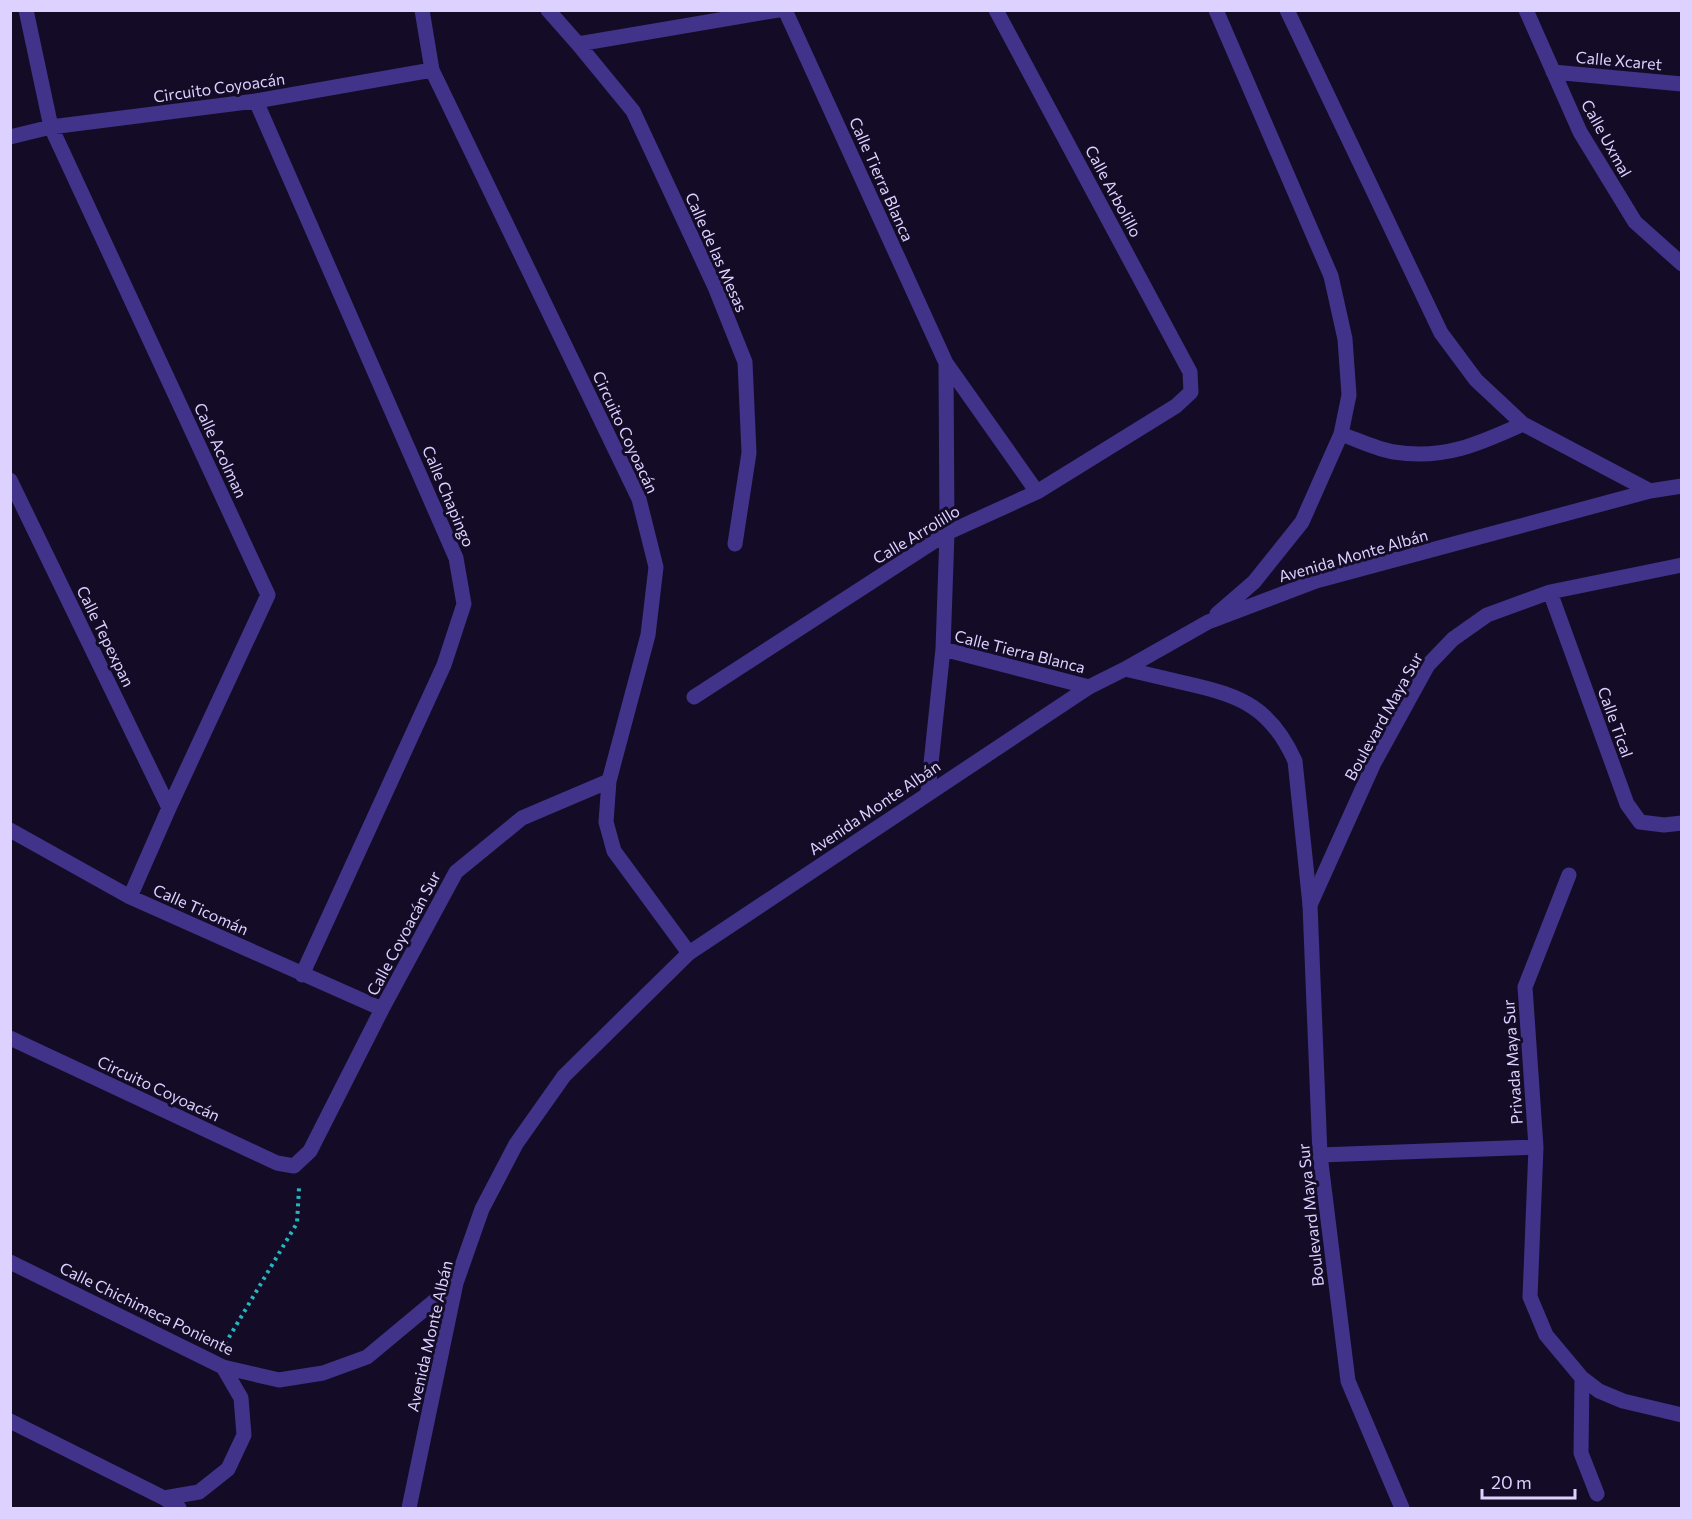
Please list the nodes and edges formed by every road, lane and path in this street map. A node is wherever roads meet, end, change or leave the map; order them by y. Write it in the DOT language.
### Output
graph roads {
  1 [pos="26,10"];
  2 [pos="422,10"];
  3 [pos="548,10"];
  4 [pos="778,10"];
  5 [pos="785,10"];
  6 [pos="996,10"];
  7 [pos="1216,10"];
  8 [pos="1287,10"];
  9 [pos="1526,10"];
  10 [pos="578,44"];
  11 [pos="432,70"];
  12 [pos="1553,72"];
  13 [pos="1682,84"];
  14 [pos="256,101"];
  15 [pos="51,127"];
  16 [pos="10,137"];
  17 [pos="1682,264"];
  18 [pos="946,363"];
  19 [pos="1191,392"];
  20 [pos="1523,424"];
  21 [pos="1341,434"];
  22 [pos="10,480"];
  23 [pos="1682,486"];
  24 [pos="1650,491"];
  25 [pos="1037,492"];
  26 [pos="947,533"];
  27 [pos="735,544"];
  28 [pos="1682,565"];
  29 [pos="1550,592"];
  30 [pos="1208,622"];
  31 [pos="943,650"];
  32 [pos="1125,669"];
  33 [pos="1089,687"];
  34 [pos="694,697"];
  35 [pos="609,781"];
  36 [pos="928,792"];
  37 [pos="169,808"];
  38 [pos="1682,823"];
  39 [pos="10,830"];
  40 [pos="1569,875"];
  41 [pos="130,897"];
  42 [pos="1310,905"];
  43 [pos="689,953"];
  44 [pos="302,975"];
  45 [pos="382,1009"];
  46 [pos="10,1038"];
  47 [pos="1536,1147"];
  48 [pos="1320,1155"];
  49 [pos="294,1166"];
  50 [pos="10,1262"];
  51 [pos="456,1283"];
  52 [pos="218,1365"];
  53 [pos="1582,1378"];
  54 [pos="1682,1415"];
  55 [pos="10,1421"];
  56 [pos="1597,1494"];
  57 [pos="164,1498"];
  58 [pos="179,1509"];
  59 [pos="410,1509"];
  60 [pos="1402,1509"];
  1 -- 15 [label="street, Calle Acolman"];
  2 -- 11 [label="street, Circuito Coyoacán"];
  3 -- 10 [label="street, Calle de las Mesas"];
  4 -- 10 [label="street"];
  5 -- 18 [label="street, Calle Tierra Blanca"];
  6 -- 19 [label="street, Calle Arbolillo"];
  7 -- 21 [label="street"];
  8 -- 20 [label="street"];
  9 -- 12 [label="street, Calle Uxmal"];
  10 -- 27 [label="street, Calle de las Mesas"];
  11 -- 14 [label="street, Circuito Coyoacán"];
  11 -- 35 [label="street, Circuito Coyoacán"];
  12 -- 13 [label="street, Calle Xcaret"];
  12 -- 17 [label="street, Calle Uxmal"];
  14 -- 15 [label="street, Circuito Coyoacán"];
  14 -- 44 [label="street, Calle Chapingo"];
  15 -- 16 [label="street, Circuito Coyoacán"];
  15 -- 37 [label="street, Calle Acolman"];
  18 -- 25 [label="street, Calle Tierra Blanca"];
  18 -- 26 [label="street, Calle Tierra Blanca"];
  19 -- 25 [label="street, Calle Arrolillo"];
  20 -- 21 [label="street"];
  20 -- 24 [label="street"];
  21 -- 30 [label="street"];
  22 -- 37 [label="street, Calle Tepexpan"];
  23 -- 24 [label="street, Avenida Monte Albán"];
  24 -- 30 [label="street, Avenida Monte Albán"];
  25 -- 26 [label="street, Calle Arrolillo"];
  26 -- 31 [label="street, Calle Tierra Blanca"];
  26 -- 34 [label="street, Calle Arrolillo"];
  28 -- 29 [label="street, Boulevard Maya Sur"];
  29 -- 38 [label="street, Calle Tical"];
  29 -- 42 [label="street, Boulevard Maya Sur"];
  30 -- 32 [label="street, Avenida Monte Albán"];
  31 -- 33 [label="street, Calle Tierra Blanca"];
  31 -- 36 [label="street, Calle Tierra Blanca"];
  32 -- 33 [label="street, Avenida Monte Albán"];
  32 -- 42 [label="street, Boulevard Maya Sur"];
  33 -- 36 [label="street, Avenida Monte Albán"];
  35 -- 43 [label="street, Circuito Coyoacán"];
  35 -- 45 [label="street, Calle Coyoacán Sur"];
  36 -- 43 [label="street, Avenida Monte Albán"];
  37 -- 41 [label="street, Calle Acolman"];
  39 -- 41 [label="street, Calle Ticomán"];
  40 -- 47 [label="street, Privada Maya Sur"];
  41 -- 44 [label="street, Calle Ticomán"];
  42 -- 48 [label="street, Boulevard Maya Sur"];
  43 -- 51 [label="street, Avenida Monte Albán"];
  44 -- 45 [label="street, Calle Ticomán"];
  45 -- 49 [label="street, Calle Coyoacán Sur"];
  46 -- 49 [label="street, Circuito Coyoacán"];
  47 -- 48 [label="street"];
  47 -- 53 [label="street, Privada Maya Sur"];
  48 -- 60 [label="street, Boulevard Maya Sur"];
  49 -- 52 [label="path"];
  50 -- 52 [label="street, Calle Chichimeca Poniente"];
  51 -- 52 [label="street, Calle Chichimeca Poniente"];
  51 -- 59 [label="street, Avenida Monte Albán"];
  52 -- 57 [label="street"];
  53 -- 54 [label="street, Privada Maya Sur"];
  53 -- 56 [label="street"];
  55 -- 57 [label="street"];
  57 -- 58 [label="street"];
}
